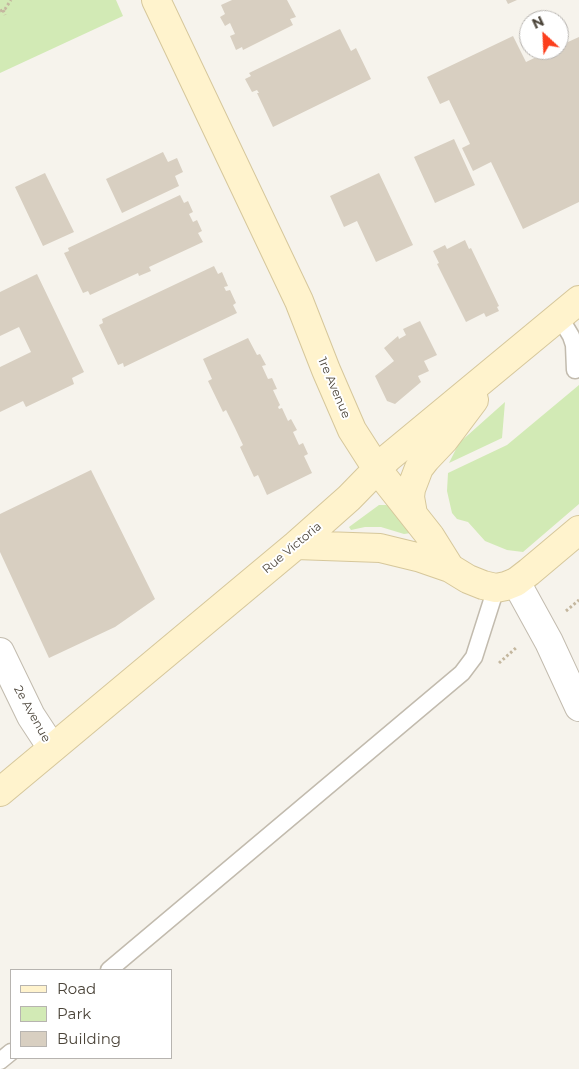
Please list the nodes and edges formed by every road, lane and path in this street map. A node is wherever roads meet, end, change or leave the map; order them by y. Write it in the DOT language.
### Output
graph roads {
  1 [pos="11,0"];
  2 [pos="156,0"];
  3 [pos="1,11"];
  4 [pos="5,15"];
  5 [pos="569,308"];
  6 [pos="503,363"];
  7 [pos="575,370"];
  8 [pos="377,469"];
  9 [pos="413,514"];
  10 [pos="579,530"];
  11 [pos="296,545"];
  12 [pos="450,568"];
  13 [pos="506,585"];
  14 [pos="579,600"];
  15 [pos="565,613"];
  16 [pos="0,652"];
  17 [pos="579,707"];
  18 [pos="52,748"];
  19 [pos="0,792"];
  20 [pos="110,969"];
  21 [pos="10,1053"];
  22 [pos="0,1061"];
  1 -- 3 [label="path"];
  2 -- 8 [label="main road, 1re Avenue"];
  3 -- 4 [label="path"];
  5 -- 6 [label="main road, Rue Victoria"];
  5 -- 7 [label="lane"];
  6 -- 8 [label="main road, Rue Victoria"];
  6 -- 9 [label="main road"];
  8 -- 9 [label="main road, 1re Avenue"];
  8 -- 11 [label="main road, Rue Victoria"];
  9 -- 12 [label="main road, 1re Avenue"];
  10 -- 13 [label="main road"];
  11 -- 12 [label="main road"];
  11 -- 18 [label="main road, Rue Victoria"];
  12 -- 13 [label="main road, 1re Avenue"];
  13 -- 17 [label="street"];
  13 -- 20 [label="lane"];
  14 -- 15 [label="path"];
  16 -- 18 [label="street, 2e Avenue"];
  18 -- 19 [label="main road, Rue Victoria"];
  21 -- 22 [label="lane"];
}
